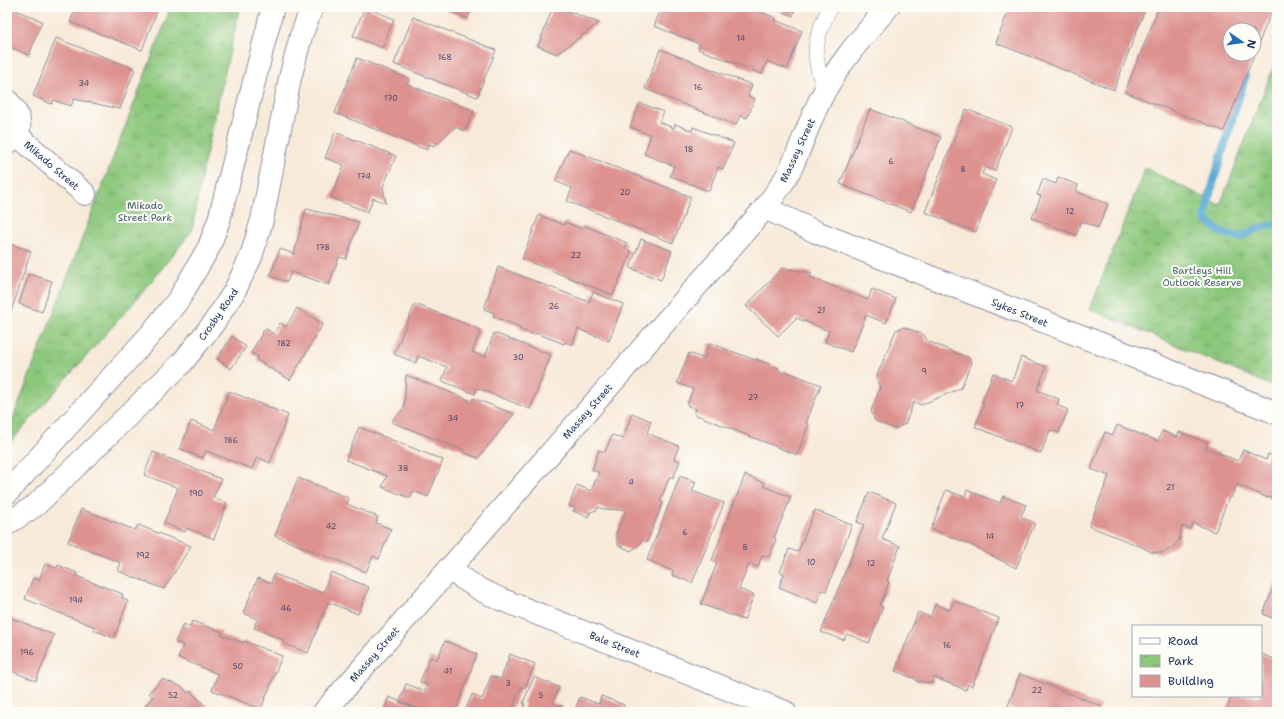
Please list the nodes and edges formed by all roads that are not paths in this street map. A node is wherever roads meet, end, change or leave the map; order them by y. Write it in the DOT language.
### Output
graph roads {
  1 [pos="273,7"];
  2 [pos="312,7"];
  3 [pos="830,7"];
  4 [pos="888,7"];
  5 [pos="824,92"];
  6 [pos="7,100"];
  7 [pos="13,139"];
  8 [pos="85,194"];
  9 [pos="765,208"];
  10 [pos="1277,413"];
  11 [pos="7,493"];
  12 [pos="7,524"];
  13 [pos="448,569"];
  14 [pos="324,712"];
  15 [pos="785,712"];
  1 -- 11 [label="street"];
  2 -- 12 [label="street, Crosby Road"];
  3 -- 5 [label="lane"];
  4 -- 5 [label="street, Massey Street"];
  5 -- 9 [label="street, Massey Street"];
  6 -- 7 [label="street, Mikado Street"];
  7 -- 8 [label="street, Mikado Street"];
  9 -- 10 [label="street, Sykes Street"];
  9 -- 13 [label="street, Massey Street"];
  13 -- 14 [label="street, Massey Street"];
  13 -- 15 [label="street, Bale Street"];
}
